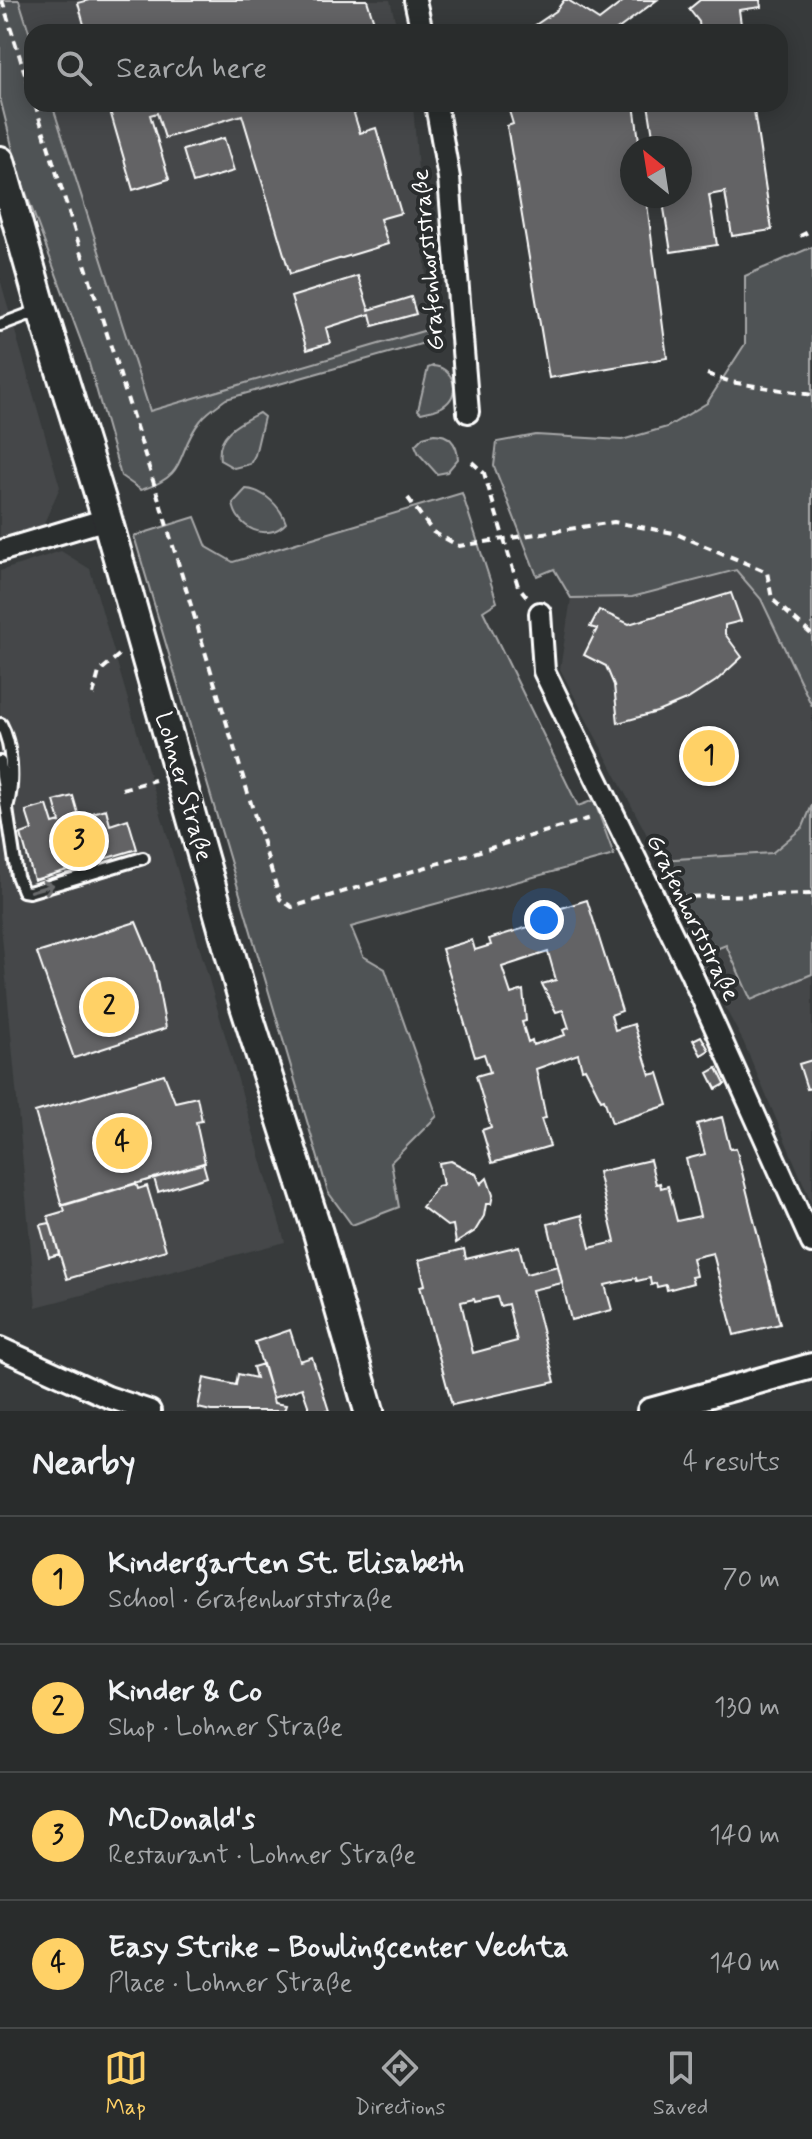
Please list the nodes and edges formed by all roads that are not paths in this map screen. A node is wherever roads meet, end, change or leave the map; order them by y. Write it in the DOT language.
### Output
graph roads {
  1 [pos="415,0"];
  2 [pos="420,24"];
  3 [pos="437,112"];
  4 [pos="0,161"];
  5 [pos="42,310"];
  6 [pos="0,325"];
  7 [pos="468,412"];
  8 [pos="107,519"];
  9 [pos="0,551"];
  10 [pos="540,613"];
  11 [pos="0,726"];
  12 [pos="0,762"];
  13 [pos="7,807"];
  14 [pos="143,858"];
  15 [pos="812,1243"];
  16 [pos="0,1348"];
  17 [pos="812,1366"];
  18 [pos="150,1411"];
  19 [pos="369,1411"];
  20 [pos="650,1411"];
  1 -- 2 [label="street"];
  3 -- 7 [label="street, Grafenhorststraße"];
  4 -- 5 [label="main road, Lohner Straße"];
  5 -- 6 [label="lane"];
  5 -- 8 [label="main road, Lohner Straße"];
  8 -- 9 [label="street"];
  8 -- 19 [label="main road, Lohner Straße"];
  10 -- 15 [label="street, Grafenhorststraße"];
  11 -- 13 [label="lane"];
  12 -- 13 [label="lane"];
  13 -- 14 [label="lane, one-way"];
  16 -- 18 [label="street"];
  17 -- 20 [label="street"];
}
